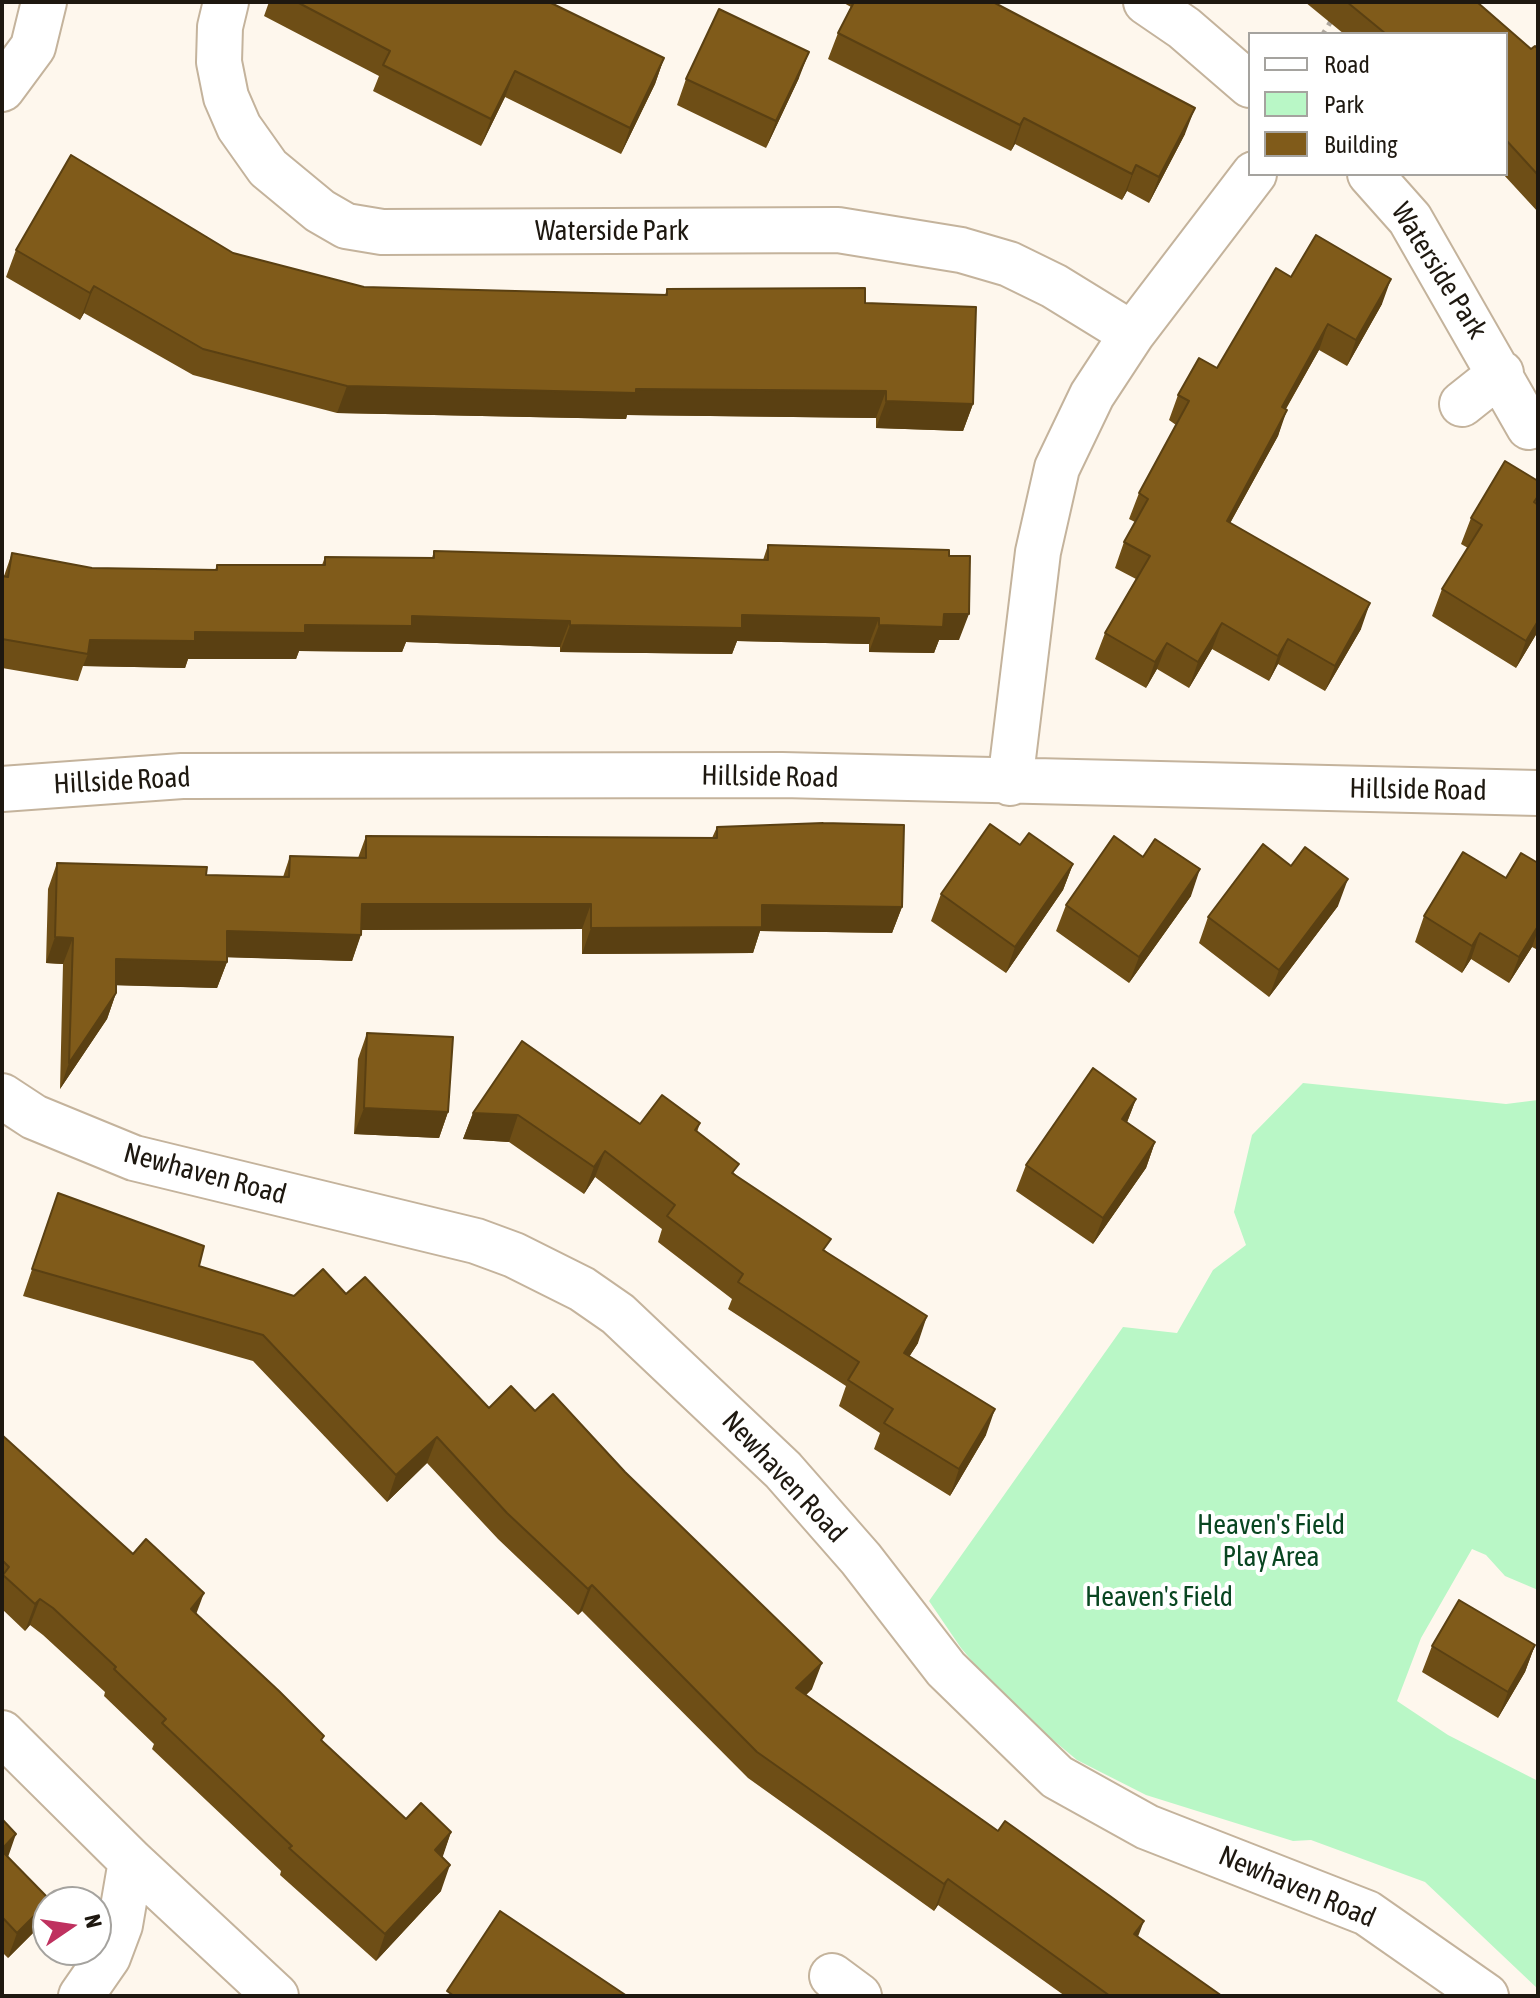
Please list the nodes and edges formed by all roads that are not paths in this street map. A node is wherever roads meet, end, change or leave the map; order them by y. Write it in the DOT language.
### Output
graph roads {
  1 [pos="226,2"];
  2 [pos="1146,2"];
  3 [pos="47,3"];
  4 [pos="1248,83"];
  5 [pos="2,89"];
  6 [pos="1252,176"];
  7 [pos="1372,176"];
  8 [pos="1132,334"];
  9 [pos="1501,373"];
  10 [pos="1462,404"];
  11 [pos="1529,427"];
  12 [pos="1010,783"];
  13 [pos="2,789"];
  14 [pos="1538,793"];
  15 [pos="2,1096"];
  16 [pos="2,1733"];
  17 [pos="131,1861"];
  18 [pos="81,1996"];
  19 [pos="276,1996"];
  20 [pos="1486,1996"];
  1 -- 8 [label="street, Waterside Park"];
  2 -- 4 [label="street"];
  3 -- 5 [label="street"];
  6 -- 8 [label="street"];
  7 -- 9 [label="street, Waterside Park"];
  8 -- 12 [label="street"];
  9 -- 10 [label="street"];
  9 -- 11 [label="street, Waterside Park"];
  12 -- 13 [label="street, Hillside Road"];
  12 -- 14 [label="street, Hillside Road"];
  15 -- 20 [label="street, Newhaven Road"];
  16 -- 17 [label="street"];
  17 -- 18 [label="street"];
  17 -- 19 [label="street"];
}
